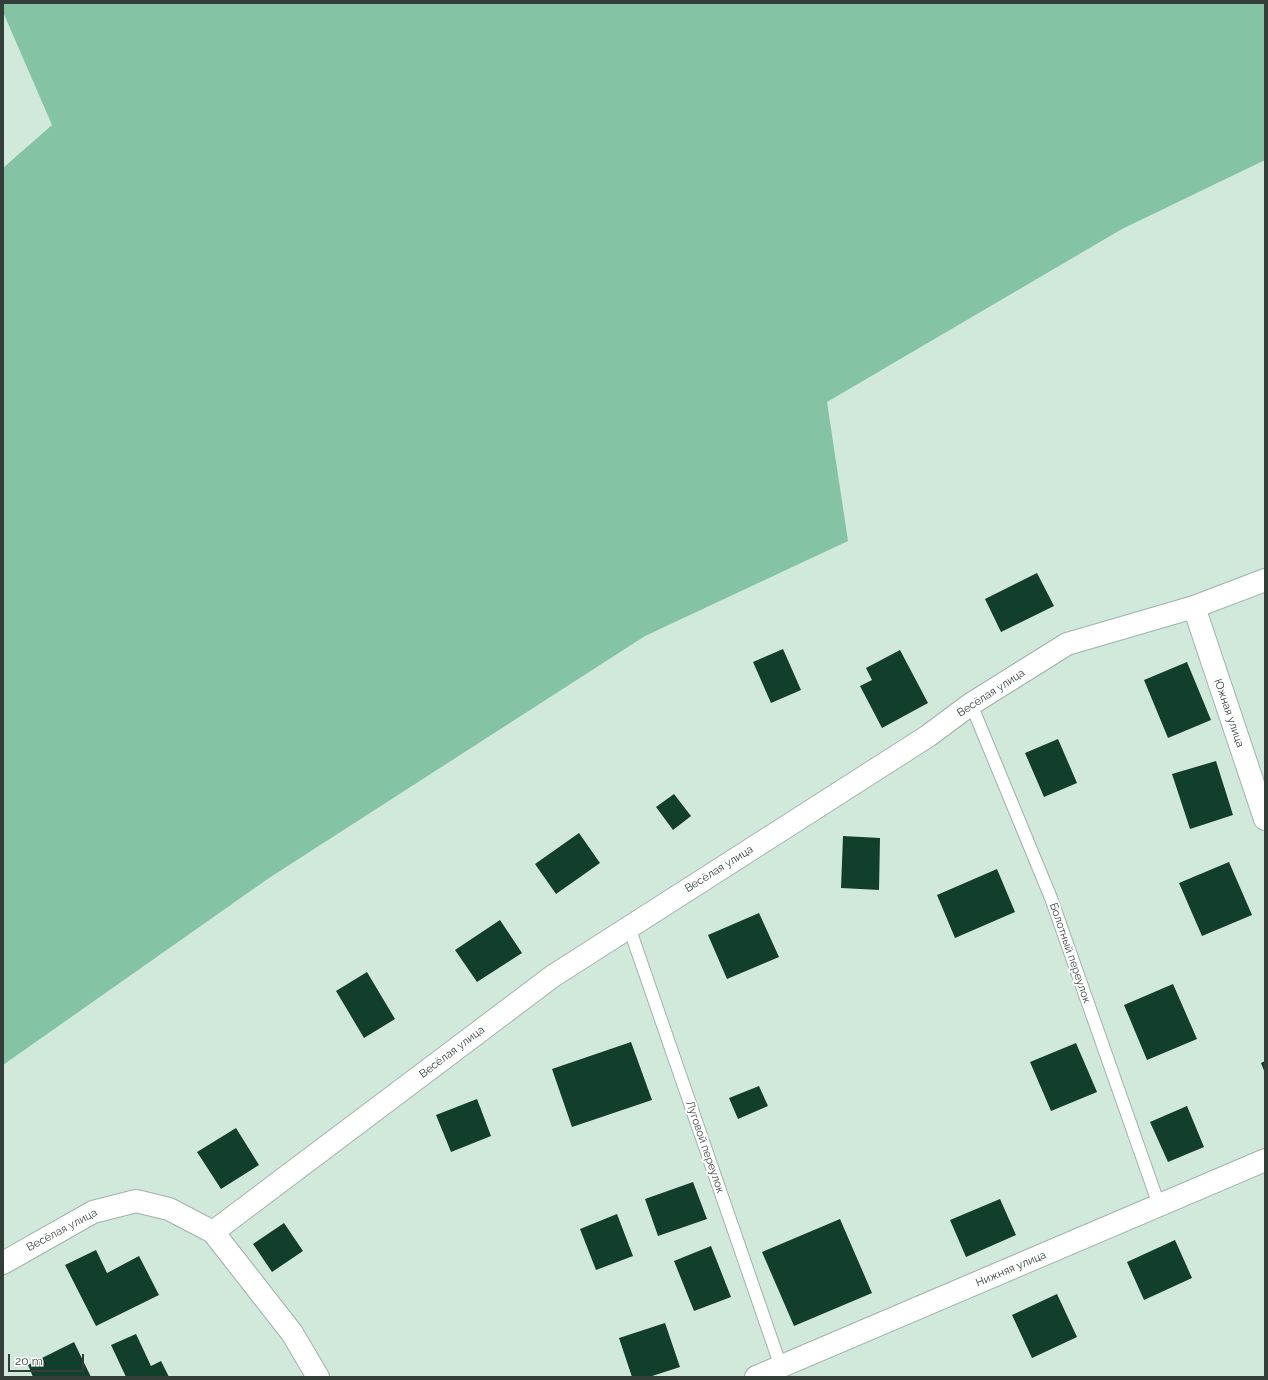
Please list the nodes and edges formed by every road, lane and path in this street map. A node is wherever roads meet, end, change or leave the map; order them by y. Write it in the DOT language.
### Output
graph roads {
  1 [pos="1265,580"];
  2 [pos="1194,607"];
  3 [pos="971,704"];
  4 [pos="1265,819"];
  5 [pos="629,927"];
  6 [pos="1265,1160"];
  7 [pos="1159,1205"];
  8 [pos="213,1232"];
  9 [pos="3,1263"];
  10 [pos="781,1367"];
  11 [pos="318,1377"];
  12 [pos="756,1377"];
  1 -- 2 [label="street, Весёлая улица"];
  2 -- 3 [label="street, Весёлая улица"];
  2 -- 4 [label="street, Южная улица"];
  3 -- 5 [label="street, Весёлая улица"];
  3 -- 7 [label="lane, Болотный переулок"];
  5 -- 8 [label="street, Весёлая улица"];
  5 -- 10 [label="lane, Луговой переулок"];
  6 -- 7 [label="street, Нижняя улица"];
  7 -- 10 [label="street, Нижняя улица"];
  8 -- 9 [label="street, Весёлая улица"];
  8 -- 11 [label="street, Весёлая улица"];
  10 -- 12 [label="street, Нижняя улица"];
}
